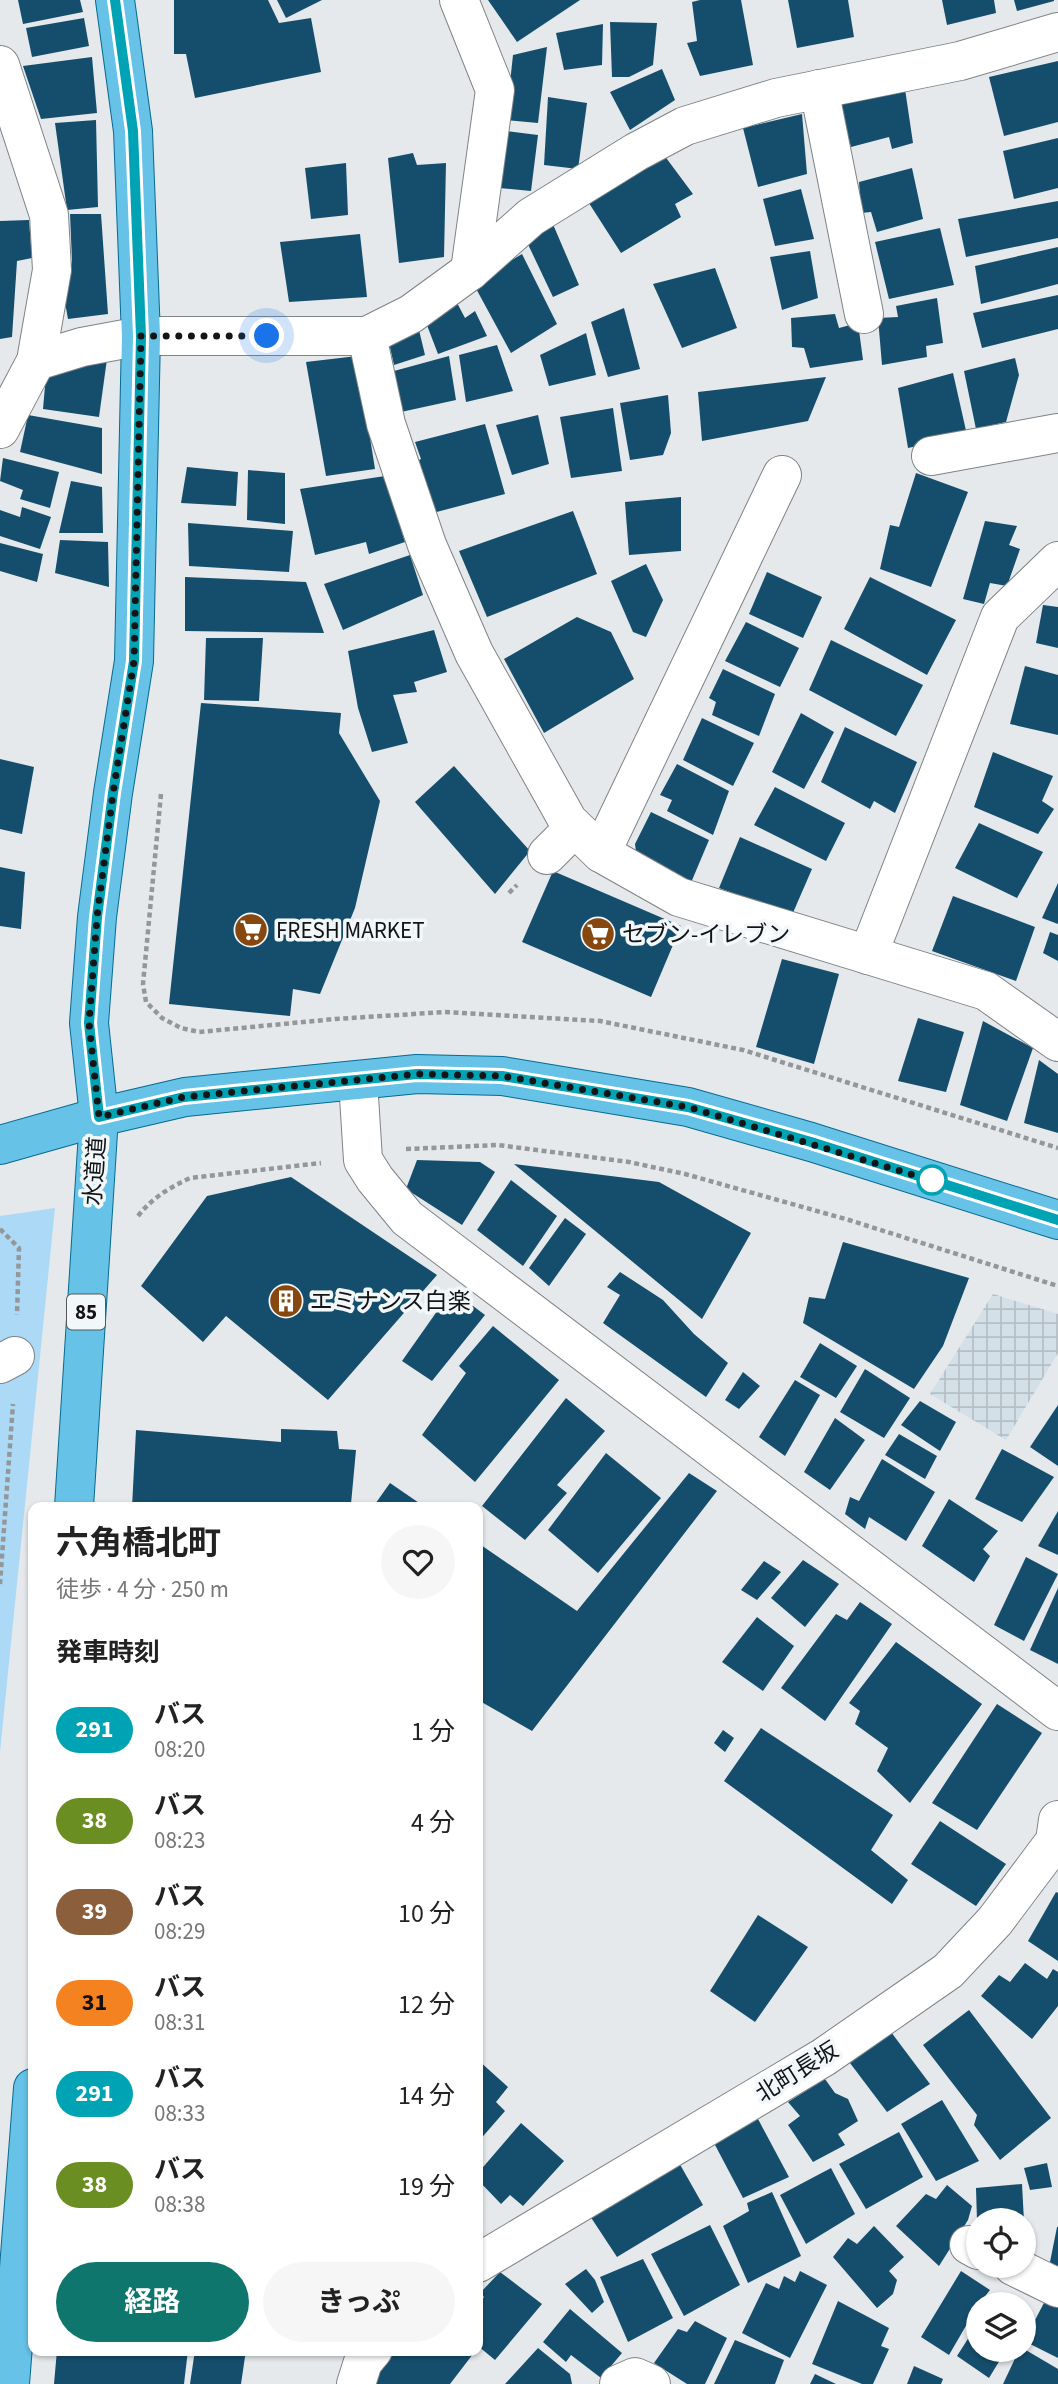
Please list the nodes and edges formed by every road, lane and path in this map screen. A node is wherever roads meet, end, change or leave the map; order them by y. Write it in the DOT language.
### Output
graph roads {
  1 [pos="115,0"];
  2 [pos="458,0"];
  3 [pos="1058,32"];
  4 [pos="0,65"];
  5 [pos="819,89"];
  6 [pos="470,271"];
  7 [pos="864,314"];
  8 [pos="141,336"];
  9 [pos="367,336"];
  10 [pos="36,361"];
  11 [pos="0,429"];
  12 [pos="1058,433"];
  13 [pos="931,456"];
  14 [pos="782,475"];
  15 [pos="1058,561"];
  16 [pos="161,794"];
  17 [pos="588,840"];
  18 [pos="547,855"];
  19 [pos="869,956"];
  20 [pos="1058,1042"];
  21 [pos="358,1080"];
  22 [pos="99,1117"];
  23 [pos="0,1144"];
  24 [pos="1058,1148"];
  25 [pos="404,1149"];
  26 [pos="324,1163"];
  27 [pos="136,1219"];
  28 [pos="1058,1220"];
  29 [pos="1058,1286"];
  30 [pos="74,1502"];
  31 [pos="1058,1711"];
  32 [pos="1058,1820"];
  33 [pos="28,2152"];
  34 [pos="483,2260"];
  35 [pos="1036,2277"];
  36 [pos="1058,2288"];
  37 [pos="368,2356"];
  38 [pos="10,2384"];
  39 [pos="356,2384"];
  40 [pos="619,2384"];
  41 [pos="650,2384"];
  1 -- 8 [label="main road, 水道道 / 85"];
  2 -- 6 [label="street"];
  3 -- 5 [label="street"];
  4 -- 10 [label="street"];
  5 -- 6 [label="street"];
  5 -- 7 [label="street"];
  6 -- 9 [label="street"];
  8 -- 9 [label="street"];
  8 -- 10 [label="street"];
  8 -- 22 [label="main road, 水道道 / 85"];
  9 -- 17 [label="street"];
  10 -- 11 [label="street"];
  12 -- 13 [label="street"];
  14 -- 17 [label="street"];
  15 -- 19 [label="street"];
  16 -- 24 [label="path"];
  17 -- 18 [label="street"];
  17 -- 19 [label="street"];
  19 -- 20 [label="street"];
  21 -- 22 [label="main road"];
  21 -- 28 [label="main road"];
  21 -- 31 [label="street"];
  22 -- 23 [label="main road"];
  22 -- 30 [label="main road, 水道道 / 85"];
  25 -- 29 [label="path"];
  26 -- 27 [label="path"];
  32 -- 34 [label="street, 北町長坂"];
  33 -- 38 [label="main road"];
  35 -- 36 [label="street"];
  37 -- 39 [label="street"];
  40 -- 41 [label="street"];
}
